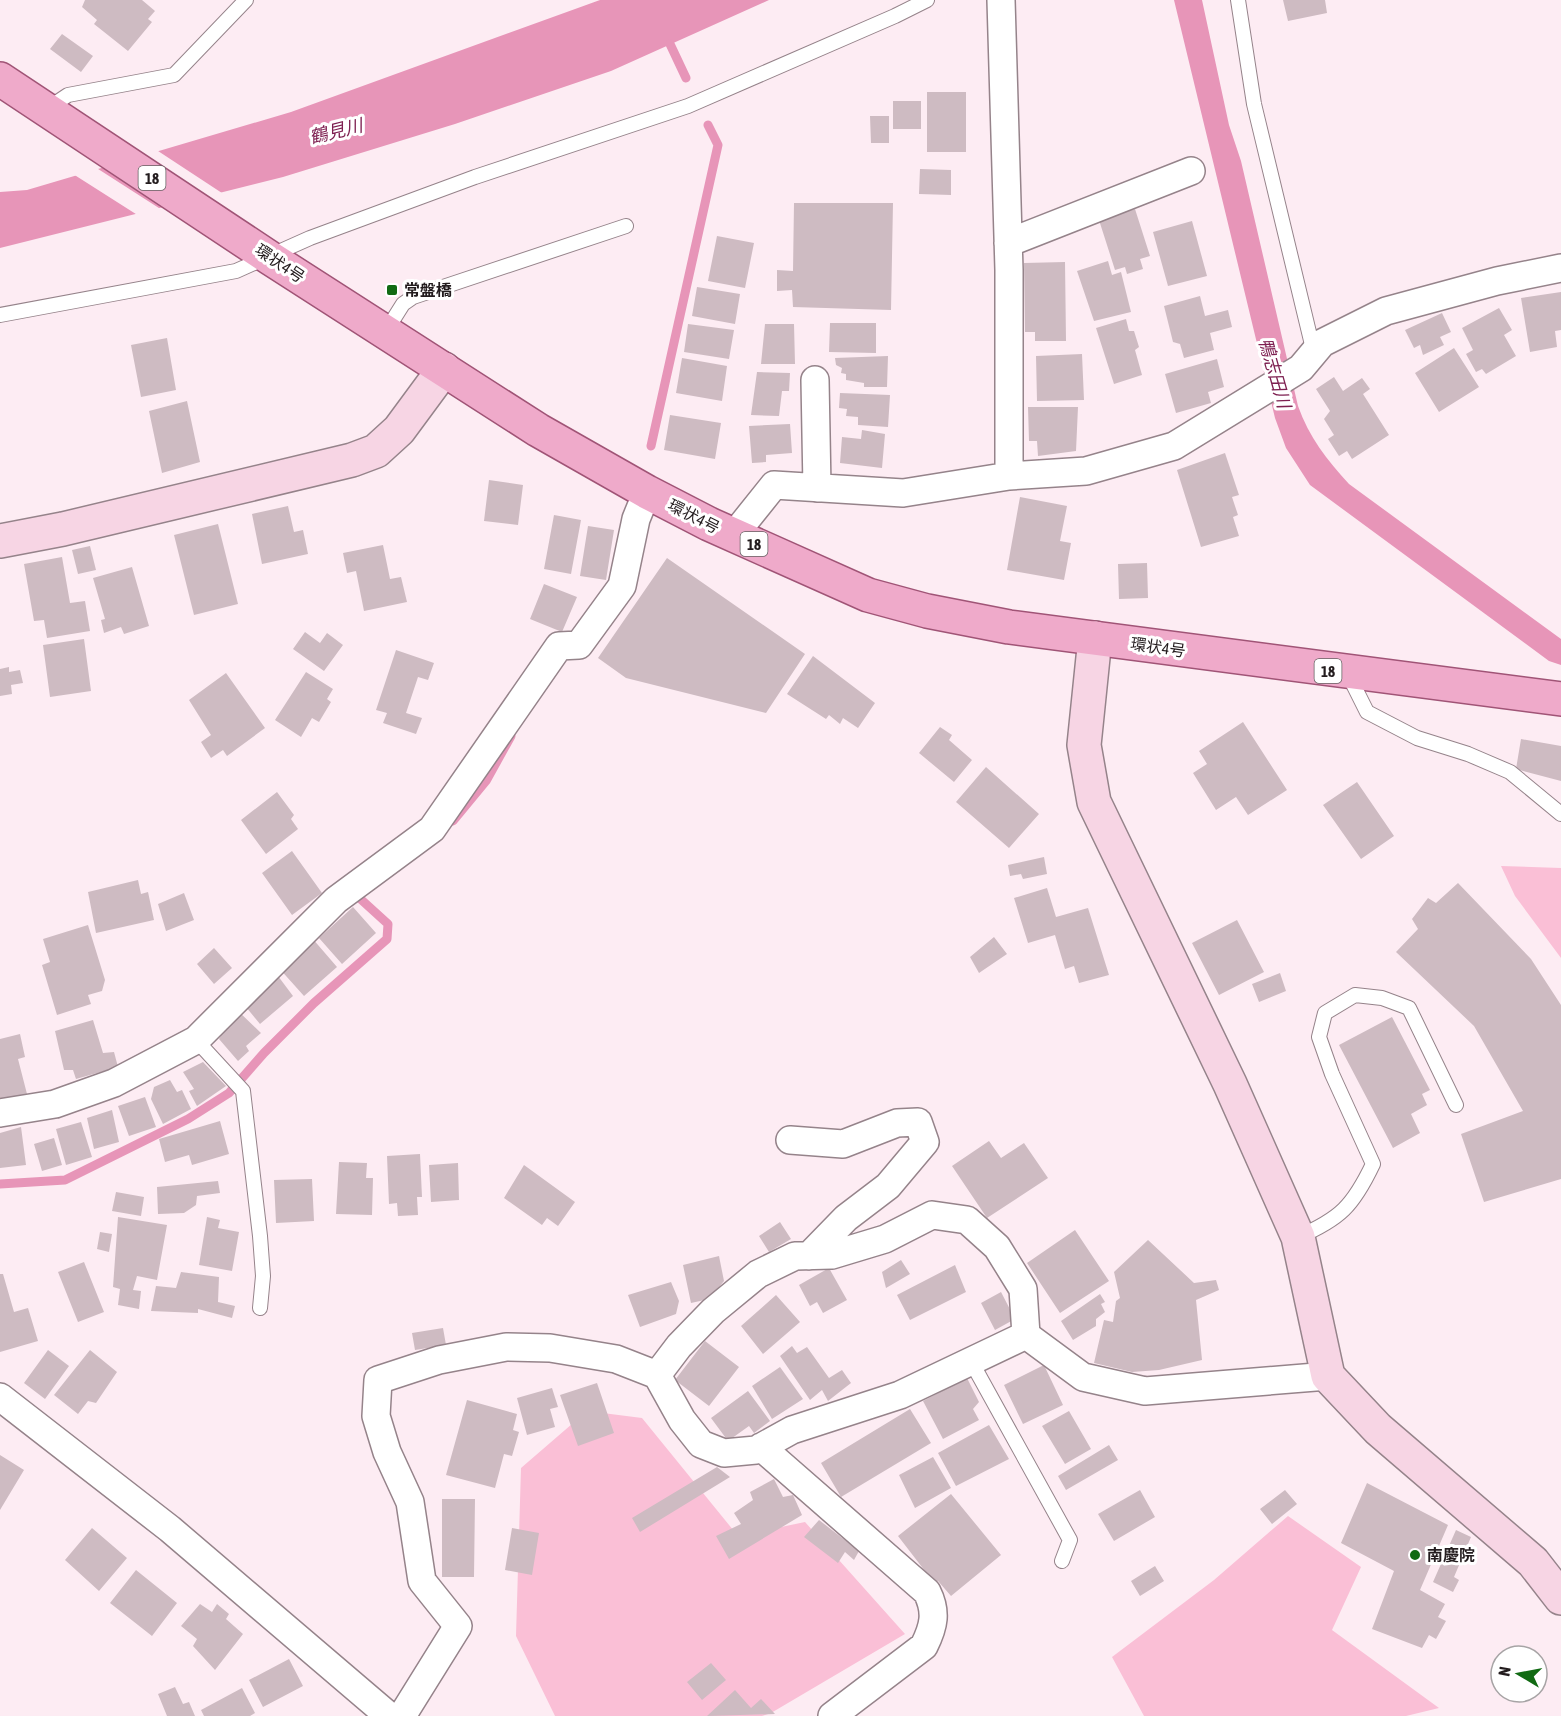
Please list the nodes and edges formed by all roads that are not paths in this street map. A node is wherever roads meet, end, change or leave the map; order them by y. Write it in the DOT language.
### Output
graph roads {
  1 [pos="246,0"];
  2 [pos="927,0"];
  3 [pos="1001,0"];
  4 [pos="1238,0"];
  5 [pos="2,84"];
  6 [pos="47,109"];
  7 [pos="1191,171"];
  8 [pos="626,226"];
  9 [pos="1008,243"];
  10 [pos="264,253"];
  11 [pos="1561,268"];
  12 [pos="0,315"];
  13 [pos="386,331"];
  14 [pos="1308,361"];
  15 [pos="444,369"];
  16 [pos="815,380"];
  17 [pos="1009,476"];
  18 [pos="817,488"];
  19 [pos="647,492"];
  20 [pos="734,536"];
  21 [pos="0,541"];
  22 [pos="1095,638"];
  23 [pos="1348,674"];
  24 [pos="1561,699"];
  25 [pos="1561,814"];
  26 [pos="196,1040"];
  27 [pos="1456,1105"];
  28 [pos="0,1113"];
  29 [pos="790,1140"];
  30 [pos="1298,1237"];
  31 [pos="809,1256"];
  32 [pos="261,1308"];
  33 [pos="1026,1335"];
  34 [pos="972,1363"];
  35 [pos="657,1375"];
  36 [pos="1328,1376"];
  37 [pos="0,1397"];
  38 [pos="762,1447"];
  39 [pos="1062,1561"];
  40 [pos="1561,1598"];
  41 [pos="389,1716"];
  42 [pos="402,1716"];
  43 [pos="832,1716"];
  1 -- 6 [label="lane"];
  2 -- 10 [label="lane"];
  3 -- 9 [label="street"];
  4 -- 14 [label="lane"];
  5 -- 6 [label="main road, 環状4号 / 18"];
  6 -- 10 [label="main road, 環状4号 / 18"];
  7 -- 9 [label="street"];
  8 -- 13 [label="lane"];
  9 -- 17 [label="street"];
  10 -- 12 [label="lane"];
  10 -- 13 [label="main road, 環状4号 / 18"];
  11 -- 14 [label="street"];
  13 -- 15 [label="main road, 環状4号 / 18"];
  14 -- 17 [label="street"];
  15 -- 19 [label="main road, 環状4号 / 18"];
  15 -- 21 [label="street"];
  16 -- 18 [label="street"];
  17 -- 18 [label="street"];
  18 -- 20 [label="street"];
  19 -- 20 [label="main road, 環状4号 / 18"];
  19 -- 26 [label="street"];
  20 -- 22 [label="main road, 環状4号 / 18"];
  22 -- 23 [label="main road, 環状4号 / 18"];
  22 -- 30 [label="street"];
  23 -- 24 [label="main road, 環状4号 / 18"];
  23 -- 25 [label="lane"];
  26 -- 28 [label="street"];
  26 -- 32 [label="lane"];
  27 -- 30 [label="lane"];
  29 -- 31 [label="street"];
  30 -- 36 [label="street"];
  31 -- 33 [label="street"];
  31 -- 35 [label="street"];
  33 -- 34 [label="street"];
  33 -- 36 [label="street"];
  34 -- 38 [label="street"];
  34 -- 39 [label="lane"];
  35 -- 38 [label="street"];
  35 -- 42 [label="street"];
  36 -- 40 [label="street"];
  37 -- 41 [label="street"];
  38 -- 43 [label="street"];
}
